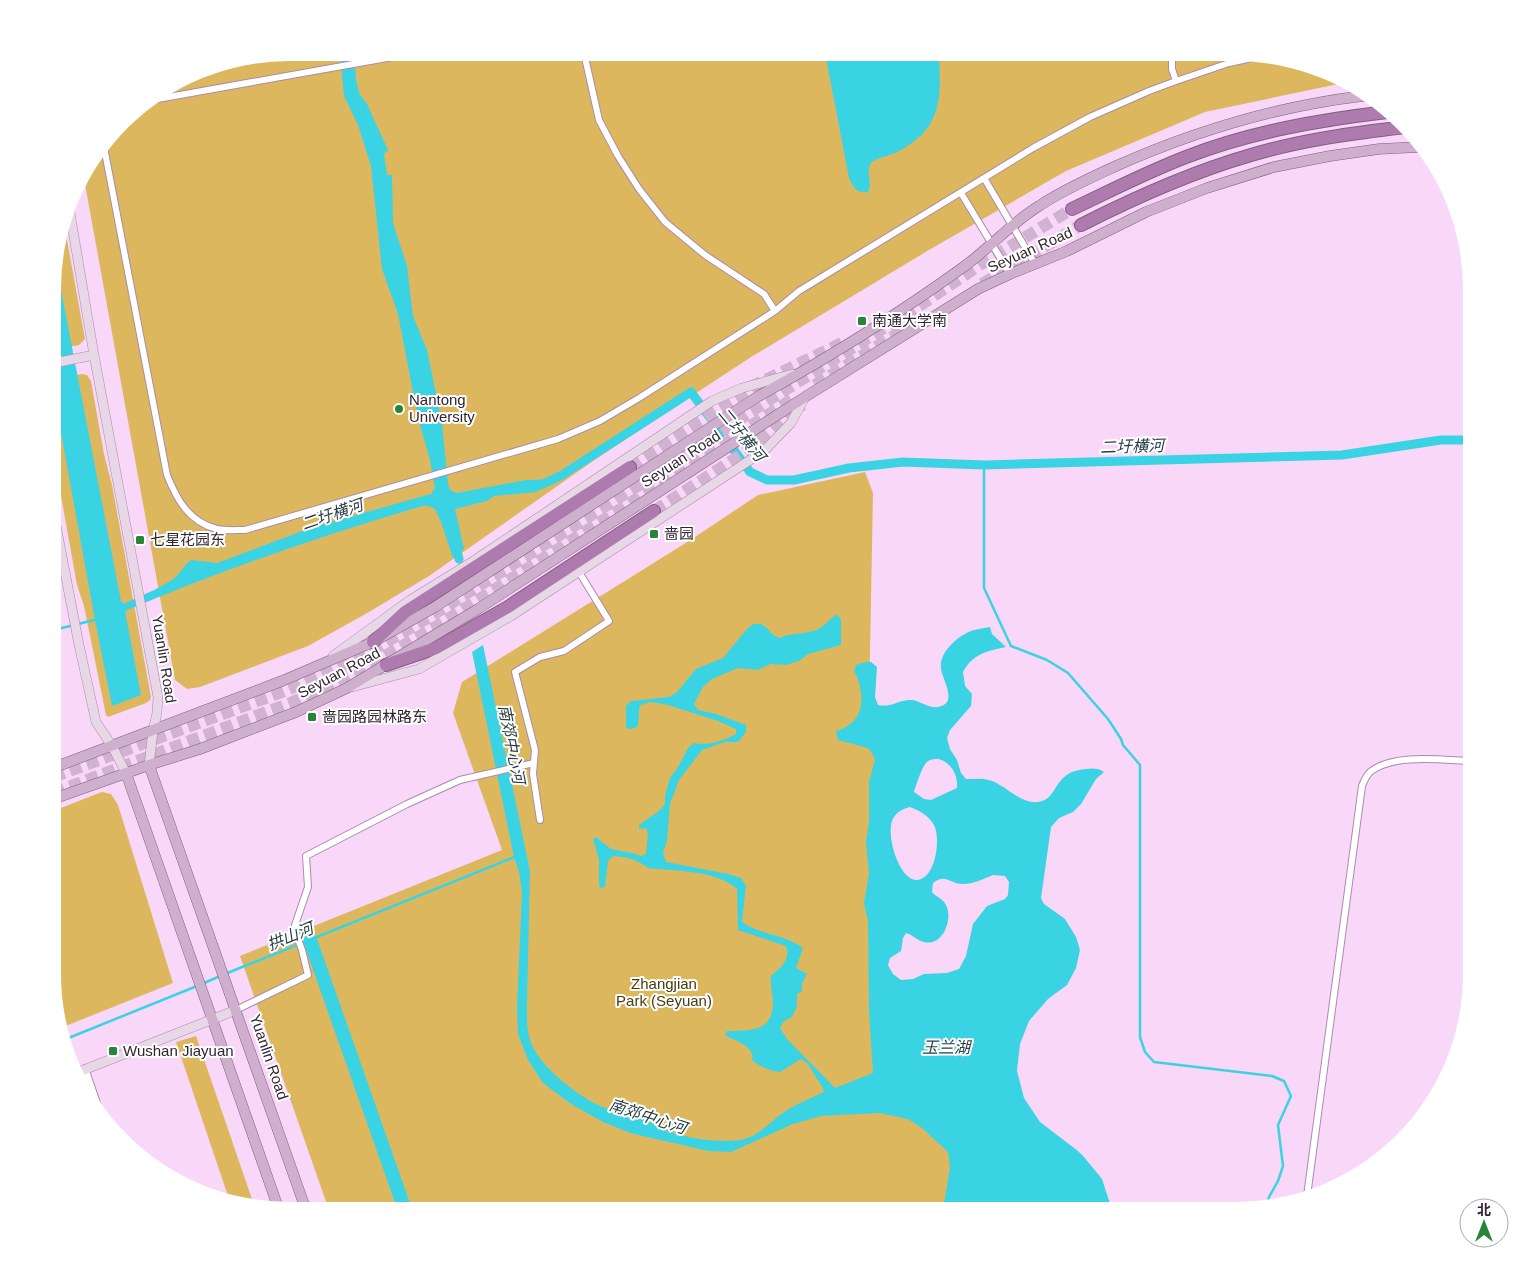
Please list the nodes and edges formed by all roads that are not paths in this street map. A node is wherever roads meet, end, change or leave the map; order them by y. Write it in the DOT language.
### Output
graph roads {
  1 [pos="364,61"];
  2 [pos="586,61"];
  3 [pos="1172,61"];
  4 [pos="1237,61"];
  5 [pos="1176,81"];
  6 [pos="167,97"];
  7 [pos="1356,97"];
  8 [pos="1380,113"];
  9 [pos="1396,128"];
  10 [pos="1413,147"];
  11 [pos="106,154"];
  12 [pos="984,178"];
  13 [pos="961,192"];
  14 [pos="1072,209"];
  15 [pos="72,221"];
  16 [pos="1081,224"];
  17 [pos="1012,226"];
  18 [pos="992,244"];
  19 [pos="1035,264"];
  20 [pos="1010,274"];
  21 [pos="775,311"];
  22 [pos="94,355"];
  23 [pos="61,362"];
  24 [pos="812,367"];
  25 [pos="804,397"];
  26 [pos="630,467"];
  27 [pos="654,511"];
  28 [pos="61,551"];
  29 [pos="579,572"];
  30 [pos="374,642"];
  31 [pos="325,662"];
  32 [pos="386,665"];
  33 [pos="346,688"];
  34 [pos="153,731"];
  35 [pos="112,746"];
  36 [pos="1463,761"];
  37 [pos="534,763"];
  38 [pos="149,764"];
  39 [pos="61,765"];
  40 [pos="126,773"];
  41 [pos="61,796"];
  42 [pos="540,820"];
  43 [pos="236,1010"];
  44 [pos="212,1018"];
  45 [pos="86,1068"];
  46 [pos="83,1070"];
  47 [pos="93,1089"];
  48 [pos="1308,1190"];
  49 [pos="276,1201"];
  50 [pos="303,1202"];
  1 -- 6 [label="street"];
  2 -- 21 [label="street"];
  3 -- 5 [label="street"];
  4 -- 5 [label="street"];
  5 -- 12 [label="street"];
  7 -- 17 [label="main road, Seyuan Road"];
  8 -- 14 [label="highway"];
  9 -- 16 [label="highway"];
  10 -- 19 [label="main road, Seyuan Road"];
  11 -- 21 [label="street"];
  12 -- 13 [label="street"];
  12 -- 17 [label="street"];
  13 -- 18 [label="street"];
  13 -- 21 [label="street"];
  15 -- 22 [label="street, Yuanlin Road"];
  17 -- 18 [label="main road, Seyuan Road"];
  17 -- 19 [label="street"];
  18 -- 20 [label="street"];
  18 -- 24 [label="main road, Seyuan Road"];
  19 -- 20 [label="main road, Seyuan Road"];
  20 -- 25 [label="main road, Seyuan Road"];
  22 -- 23 [label="street"];
  22 -- 34 [label="street, Yuanlin Road"];
  24 -- 30 [label="main road, Seyuan Road"];
  24 -- 31 [label="street"];
  25 -- 29 [label="street"];
  25 -- 32 [label="main road, Seyuan Road"];
  26 -- 30 [label="highway"];
  27 -- 32 [label="highway"];
  28 -- 35 [label="street"];
  29 -- 33 [label="street"];
  29 -- 37 [label="street"];
  30 -- 31 [label="main road, Seyuan Road"];
  31 -- 34 [label="main road, Seyuan Road"];
  32 -- 33 [label="main road, Seyuan Road"];
  33 -- 38 [label="main road, Seyuan Road"];
  34 -- 35 [label="main road, Seyuan Road"];
  34 -- 38 [label="street, Yuanlin Road"];
  35 -- 39 [label="main road, Seyuan Road"];
  35 -- 40 [label="street"];
  36 -- 48 [label="street"];
  37 -- 42 [label="street"];
  37 -- 43 [label="street"];
  38 -- 40 [label="main road, Seyuan Road"];
  38 -- 43 [label="main road, Yuanlin Road"];
  40 -- 41 [label="main road, Seyuan Road"];
  40 -- 44 [label="main road"];
  43 -- 44 [label="street"];
  43 -- 50 [label="main road, Yuanlin Road"];
  44 -- 45 [label="street"];
  44 -- 49 [label="main road"];
  45 -- 46 [label="street"];
  45 -- 47 [label="street"];
}
